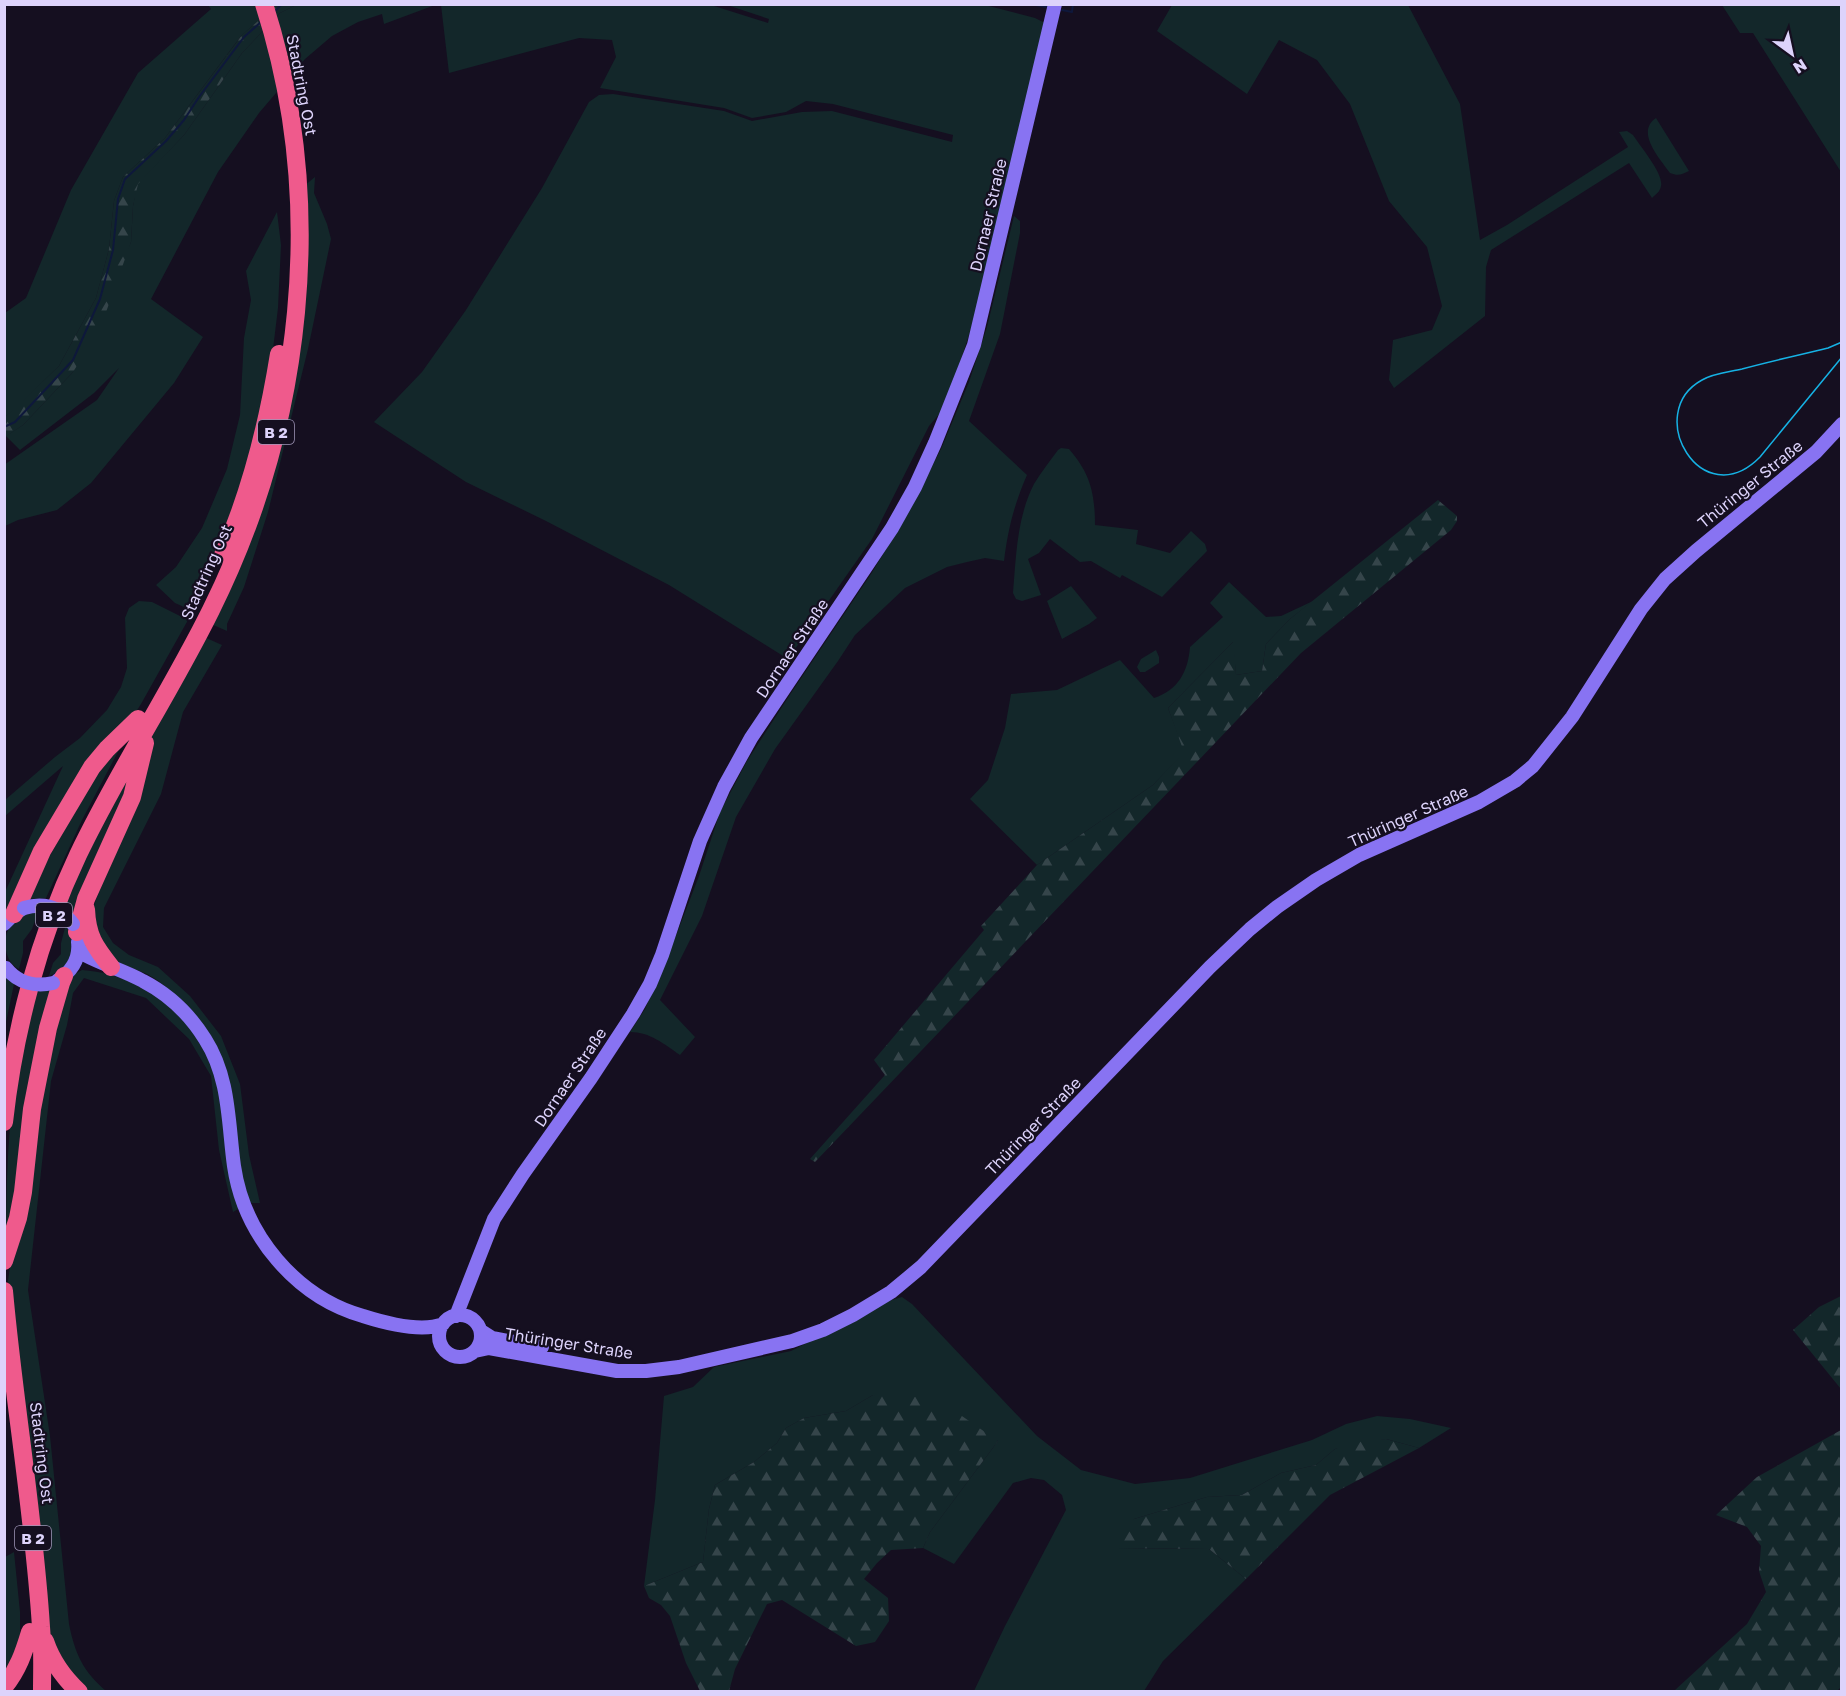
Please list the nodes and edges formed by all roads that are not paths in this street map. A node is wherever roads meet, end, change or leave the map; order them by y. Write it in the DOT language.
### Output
graph roads {
  1 [pos="251,4"];
  2 [pos="264,4"];
  3 [pos="1055,4"];
  4 [pos="293,246"];
  5 [pos="1842,424"];
  6 [pos="144,722"];
  7 [pos="1438,815"];
  8 [pos="86,898"];
  9 [pos="11,918"];
  10 [pos="76,935"];
  11 [pos="5,967"];
  12 [pos="111,967"];
  13 [pos="64,975"];
  14 [pos="4,1067"];
  15 [pos="4,1122"];
  16 [pos="4,1261"];
  17 [pos="472,1276"];
  18 [pos="4,1291"];
  19 [pos="456,1316"];
  20 [pos="443,1324"];
  21 [pos="477,1325"];
  22 [pos="404,1326"];
  23 [pos="440,1342"];
  24 [pos="475,1351"];
  25 [pos="4,1404"];
  26 [pos="36,1631"];
  27 [pos="4,1687"];
  28 [pos="34,1692"];
  29 [pos="42,1692"];
  30 [pos="79,1692"];
  1 -- 4 [label="highway, Stadtring Ost / B 2"];
  2 -- 4 [label="highway, Stadtring Ost / B 2"];
  3 -- 17 [label="main road, Dornaer Straße"];
  4 -- 6 [label="highway, Stadtring Ost / B 2"];
  5 -- 7 [label="main road, Thüringer Straße"];
  6 -- 8 [label="highway, B 2"];
  6 -- 9 [label="highway, B 2"];
  6 -- 14 [label="highway, Stadtring Ost / B 2"];
  6 -- 15 [label="highway, Stadtring Ost / B 2"];
  7 -- 21 [label="main road, Thüringer Straße"];
  7 -- 24 [label="main road, Thüringer Straße"];
  8 -- 10 [label="highway, B 2"];
  8 -- 12 [label="highway, B 2"];
  9 -- 10 [label="main road, bridge"];
  10 -- 12 [label="main road"];
  10 -- 13 [label="main road"];
  11 -- 13 [label="main road, bridge"];
  12 -- 13 [label="main road"];
  12 -- 22 [label="main road"];
  13 -- 16 [label="highway"];
  17 -- 19 [label="main road, Dornaer Straße"];
  17 -- 21 [label="main road, Dornaer Straße"];
  18 -- 26 [label="highway, Stadtring Ost / B 2"];
  19 -- 20 [label="main road"];
  19 -- 21 [label="main road"];
  20 -- 22 [label="main road"];
  20 -- 23 [label="main road"];
  21 -- 24 [label="main road"];
  22 -- 23 [label="main road"];
  23 -- 24 [label="main road"];
  25 -- 26 [label="highway, Stadtring Ost / B 2"];
  26 -- 27 [label="highway"];
  26 -- 28 [label="highway, Stadtring Ost / B 2"];
  26 -- 29 [label="highway, Stadtring Ost / B 2"];
  26 -- 30 [label="highway"];
}
